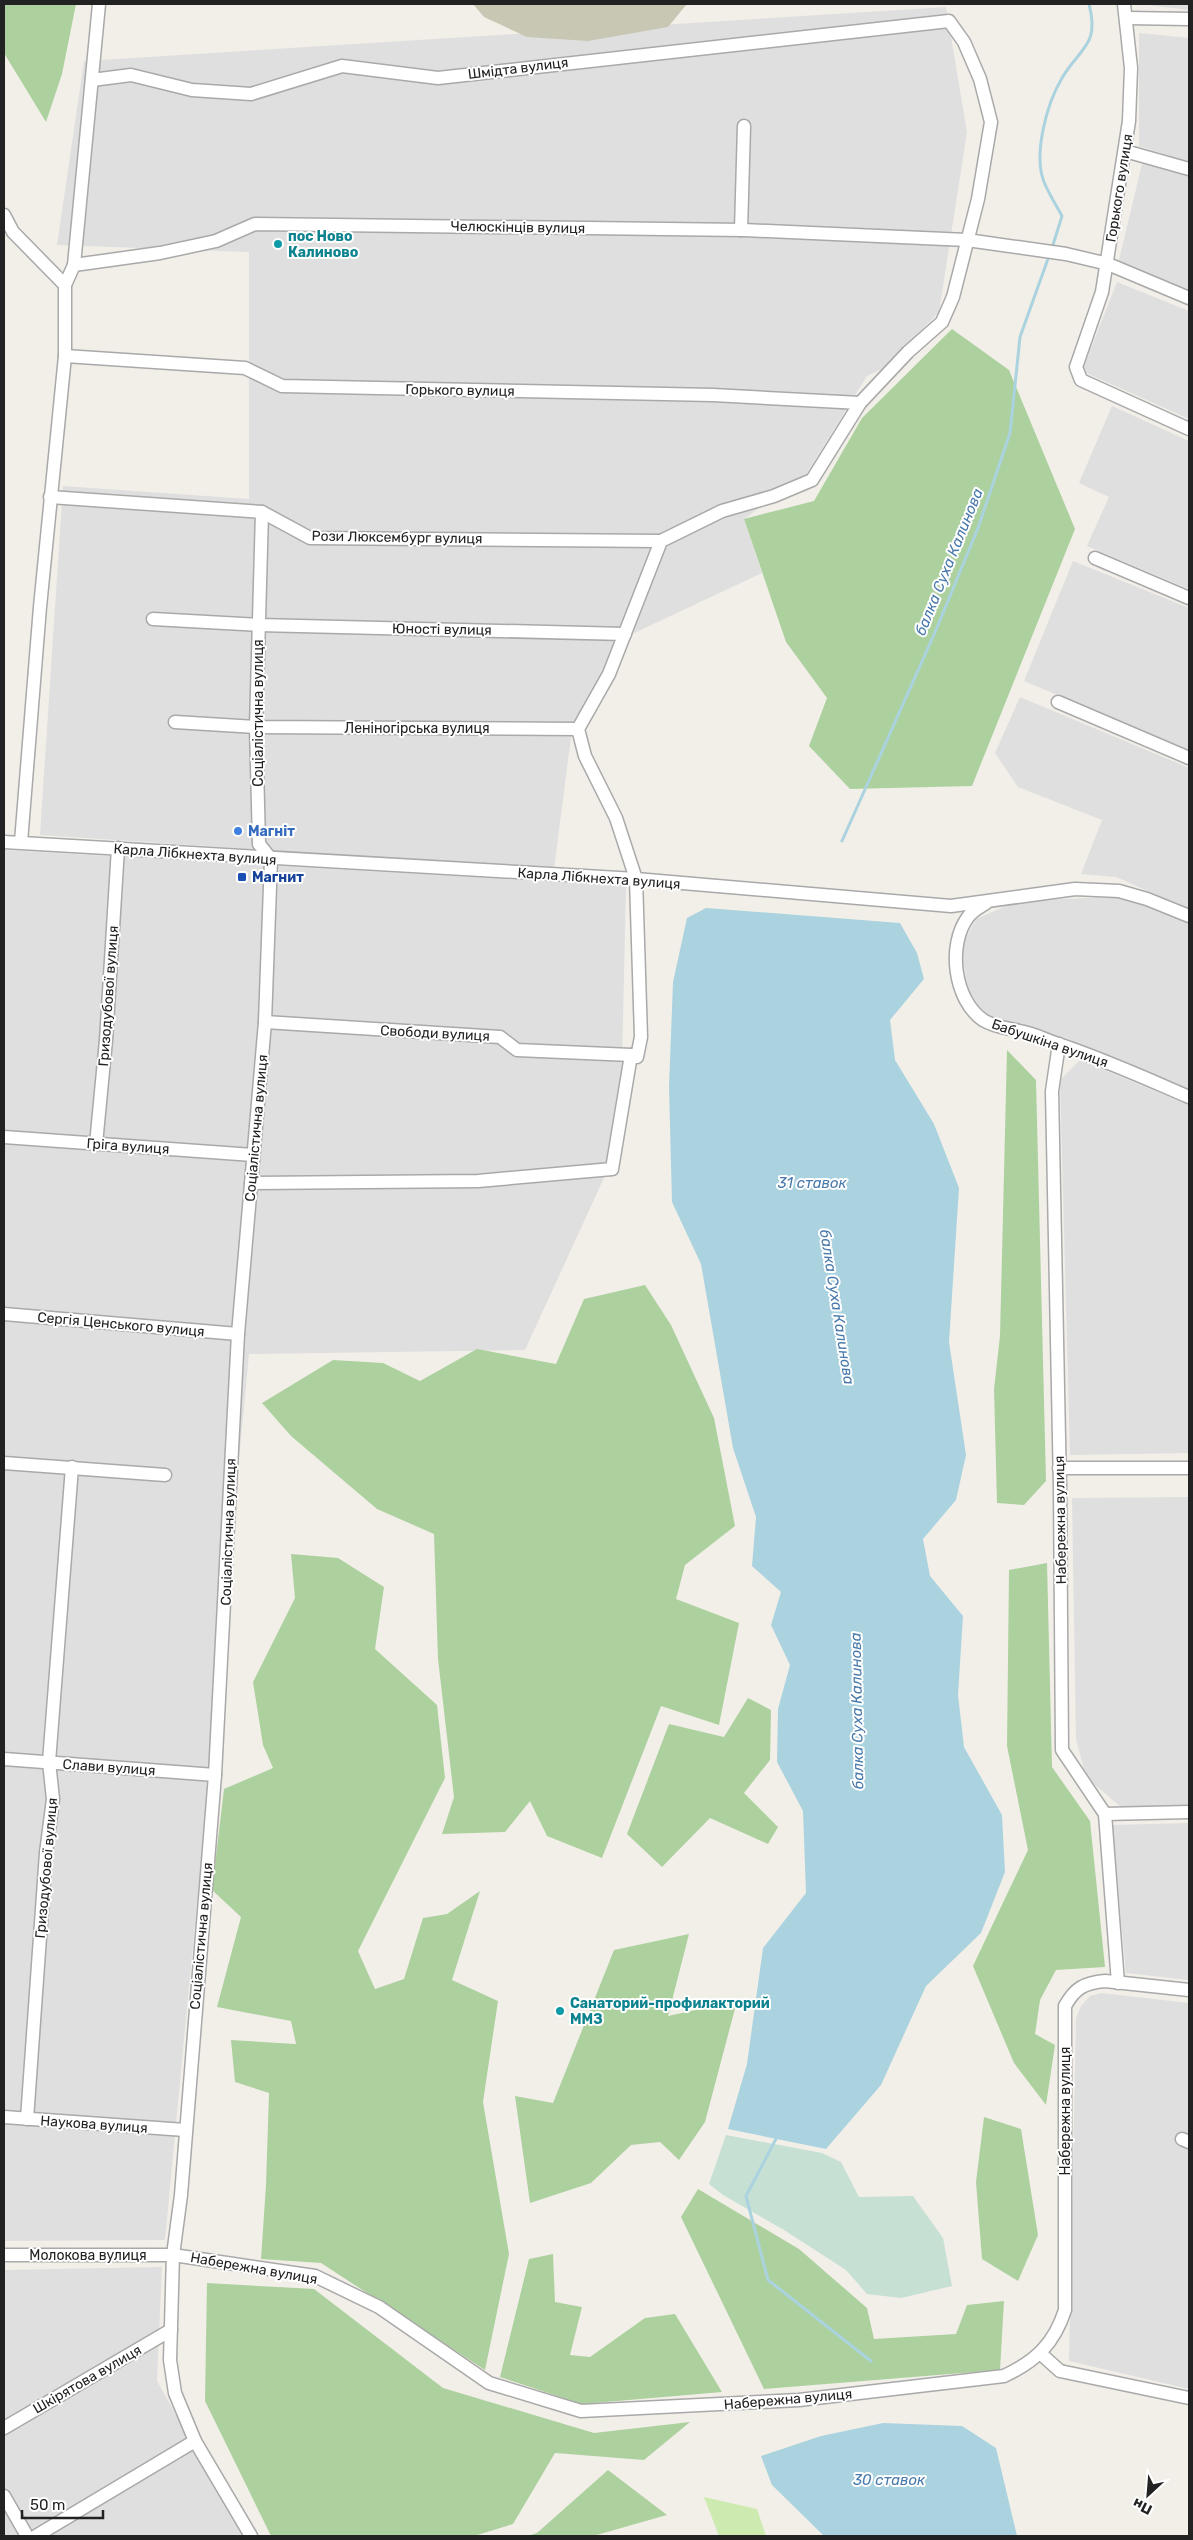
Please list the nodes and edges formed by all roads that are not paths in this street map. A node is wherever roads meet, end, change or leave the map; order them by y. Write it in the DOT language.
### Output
graph roads {
  1 [pos="99,4"];
  2 [pos="1124,4"];
  3 [pos="1127,18"];
  4 [pos="1189,19"];
  5 [pos="92,80"];
  6 [pos="744,126"];
  7 [pos="1125,151"];
  8 [pos="1189,169"];
  9 [pos="4,215"];
  10 [pos="741,230"];
  11 [pos="967,240"];
  12 [pos="1108,264"];
  13 [pos="74,265"];
  14 [pos="65,285"];
  15 [pos="1189,298"];
  16 [pos="65,356"];
  17 [pos="860,403"];
  18 [pos="1189,429"];
  19 [pos="50,496"];
  20 [pos="262,512"];
  21 [pos="661,542"];
  22 [pos="1095,558"];
  23 [pos="1189,598"];
  24 [pos="153,618"];
  25 [pos="259,625"];
  26 [pos="626,634"];
  27 [pos="1058,702"];
  28 [pos="175,722"];
  29 [pos="256,727"];
  30 [pos="578,729"];
  31 [pos="1189,758"];
  32 [pos="4,842"];
  33 [pos="21,842"];
  34 [pos="118,848"];
  35 [pos="272,859"];
  36 [pos="636,879"];
  37 [pos="988,902"];
  38 [pos="1189,916"];
  39 [pos="265,1022"];
  40 [pos="1059,1044"];
  41 [pos="631,1055"];
  42 [pos="1189,1097"];
  43 [pos="4,1137"];
  44 [pos="96,1144"];
  45 [pos="253,1155"];
  46 [pos="251,1183"];
  47 [pos="4,1314"];
  48 [pos="238,1334"];
  49 [pos="4,1463"];
  50 [pos="72,1468"];
  51 [pos="1060,1468"];
  52 [pos="1189,1468"];
  53 [pos="165,1475"];
  54 [pos="4,1759"];
  55 [pos="49,1762"];
  56 [pos="215,1775"];
  57 [pos="1189,1812"];
  58 [pos="1105,1814"];
  59 [pos="1118,1983"];
  60 [pos="1189,1990"];
  61 [pos="4,2117"];
  62 [pos="27,2119"];
  63 [pos="185,2130"];
  64 [pos="173,2254"];
  65 [pos="4,2255"];
  66 [pos="170,2330"];
  67 [pos="1041,2354"];
  68 [pos="1189,2398"];
  69 [pos="4,2428"];
  70 [pos="195,2441"];
  71 [pos="4,2496"];
  72 [pos="245,2534"];
  73 [pos="27,2536"];
  74 [pos="36,2536"];
  1 -- 5 [label="street"];
  2 -- 3 [label="street, Горького вулиця"];
  3 -- 4 [label="street"];
  3 -- 7 [label="street, Горького вулиця"];
  5 -- 11 [label="street, Шмідта вулиця"];
  5 -- 13 [label="street"];
  6 -- 10 [label="street"];
  7 -- 8 [label="street"];
  7 -- 12 [label="street, Горького вулиця"];
  9 -- 14 [label="street"];
  10 -- 11 [label="street, Челюскінців вулиця"];
  10 -- 13 [label="street, Челюскінців вулиця"];
  11 -- 12 [label="street, Челюскінців вулиця"];
  11 -- 17 [label="street"];
  12 -- 15 [label="street, Челюскінців вулиця"];
  12 -- 18 [label="street, Горького вулиця"];
  13 -- 14 [label="street"];
  14 -- 16 [label="street"];
  16 -- 17 [label="street, Горького вулиця"];
  16 -- 19 [label="street"];
  17 -- 21 [label="street"];
  19 -- 20 [label="street, Рози Люксембург вулиця"];
  19 -- 33 [label="street"];
  20 -- 21 [label="street, Рози Люксембург вулиця"];
  20 -- 25 [label="street, Соціалістична вулиця"];
  21 -- 26 [label="street"];
  22 -- 23 [label="street"];
  24 -- 25 [label="street, Юності вулиця"];
  25 -- 26 [label="street, Юності вулиця"];
  25 -- 29 [label="street, Соціалістична вулиця"];
  26 -- 30 [label="street"];
  27 -- 31 [label="street"];
  28 -- 29 [label="street, Леніногірська вулиця"];
  29 -- 30 [label="street, Леніногірська вулиця"];
  29 -- 35 [label="street, Соціалістична вулиця"];
  30 -- 36 [label="street"];
  32 -- 33 [label="street, Карла Лібкнехта вулиця"];
  33 -- 34 [label="street, Карла Лібкнехта вулиця"];
  34 -- 35 [label="street, Карла Лібкнехта вулиця"];
  34 -- 44 [label="street, Гризодубової вулиця"];
  35 -- 36 [label="street, Карла Лібкнехта вулиця"];
  35 -- 39 [label="street, Соціалістична вулиця"];
  36 -- 37 [label="street, Карла Лібкнехта вулиця"];
  36 -- 41 [label="street"];
  37 -- 38 [label="street, Карла Лібкнехта вулиця"];
  37 -- 40 [label="street, Бабушкіна вулиця"];
  39 -- 41 [label="street, Свободи вулиця"];
  39 -- 45 [label="street, Соціалістична вулиця"];
  40 -- 42 [label="street, Бабушкіна вулиця"];
  40 -- 51 [label="street, Набережна вулиця"];
  41 -- 46 [label="street"];
  43 -- 44 [label="street, Гріга вулиця"];
  44 -- 45 [label="street, Гріга вулиця"];
  45 -- 46 [label="street, Соціалістична вулиця"];
  46 -- 48 [label="street, Соціалістична вулиця"];
  47 -- 48 [label="street, Сергія Ценського вулиця"];
  48 -- 56 [label="street, Соціалістична вулиця"];
  49 -- 50 [label="street"];
  50 -- 53 [label="street"];
  50 -- 55 [label="street, Гризодубової вулиця"];
  51 -- 52 [label="street"];
  51 -- 58 [label="street, Набережна вулиця"];
  54 -- 55 [label="street, Слави вулиця"];
  55 -- 56 [label="street, Слави вулиця"];
  55 -- 62 [label="street, Гризодубової вулиця"];
  56 -- 63 [label="street, Соціалістична вулиця"];
  57 -- 58 [label="street"];
  58 -- 59 [label="street, Набережна вулиця"];
  59 -- 60 [label="street"];
  59 -- 67 [label="street, Набережна вулиця"];
  61 -- 62 [label="street, Наукова вулиця"];
  62 -- 63 [label="street, Наукова вулиця"];
  63 -- 64 [label="street, Соціалістична вулиця"];
  64 -- 65 [label="street, Молокова вулиця"];
  64 -- 66 [label="street, Соціалістична вулиця"];
  64 -- 67 [label="street, Набережна вулиця"];
  66 -- 69 [label="street, Шкірятова вулиця"];
  66 -- 70 [label="street, Соціалістична вулиця"];
  67 -- 68 [label="street"];
  70 -- 72 [label="street, Соціалістична вулиця"];
  70 -- 74 [label="street"];
  71 -- 73 [label="street"];
}
